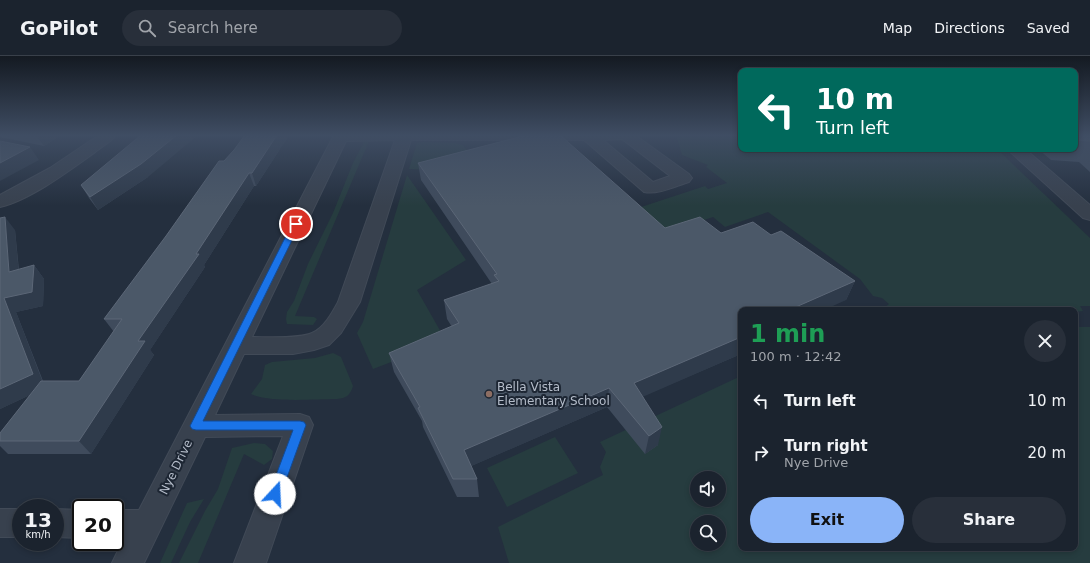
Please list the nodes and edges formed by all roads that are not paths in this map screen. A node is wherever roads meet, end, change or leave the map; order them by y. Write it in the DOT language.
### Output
graph roads {
  1 [pos="76,159"];
  2 [pos="330,159"];
  3 [pos="397,159"];
  4 [pos="616,159"];
  5 [pos="657,159"];
  6 [pos="1026,159"];
  7 [pos="0,202"];
  8 [pos="1090,214"];
  9 [pos="236,346"];
  10 [pos="196,426"];
  11 [pos="0,523"];
  12 [pos="12,523"];
  13 [pos="124,524"];
  14 [pos="147,524"];
  15 [pos="128,563"];
  16 [pos="250,563"];
  1 -- 7 [label="street"];
  2 -- 9 [label="street, Nye Drive"];
  3 -- 9 [label="street"];
  4 -- 5 [label="street"];
  6 -- 8 [label="street"];
  9 -- 10 [label="street, Nye Drive"];
  10 -- 14 [label="street, Nye Drive"];
  10 -- 16 [label="street"];
  11 -- 12 [label="street"];
  13 -- 14 [label="street"];
  14 -- 15 [label="street, Nye Drive"];
}
